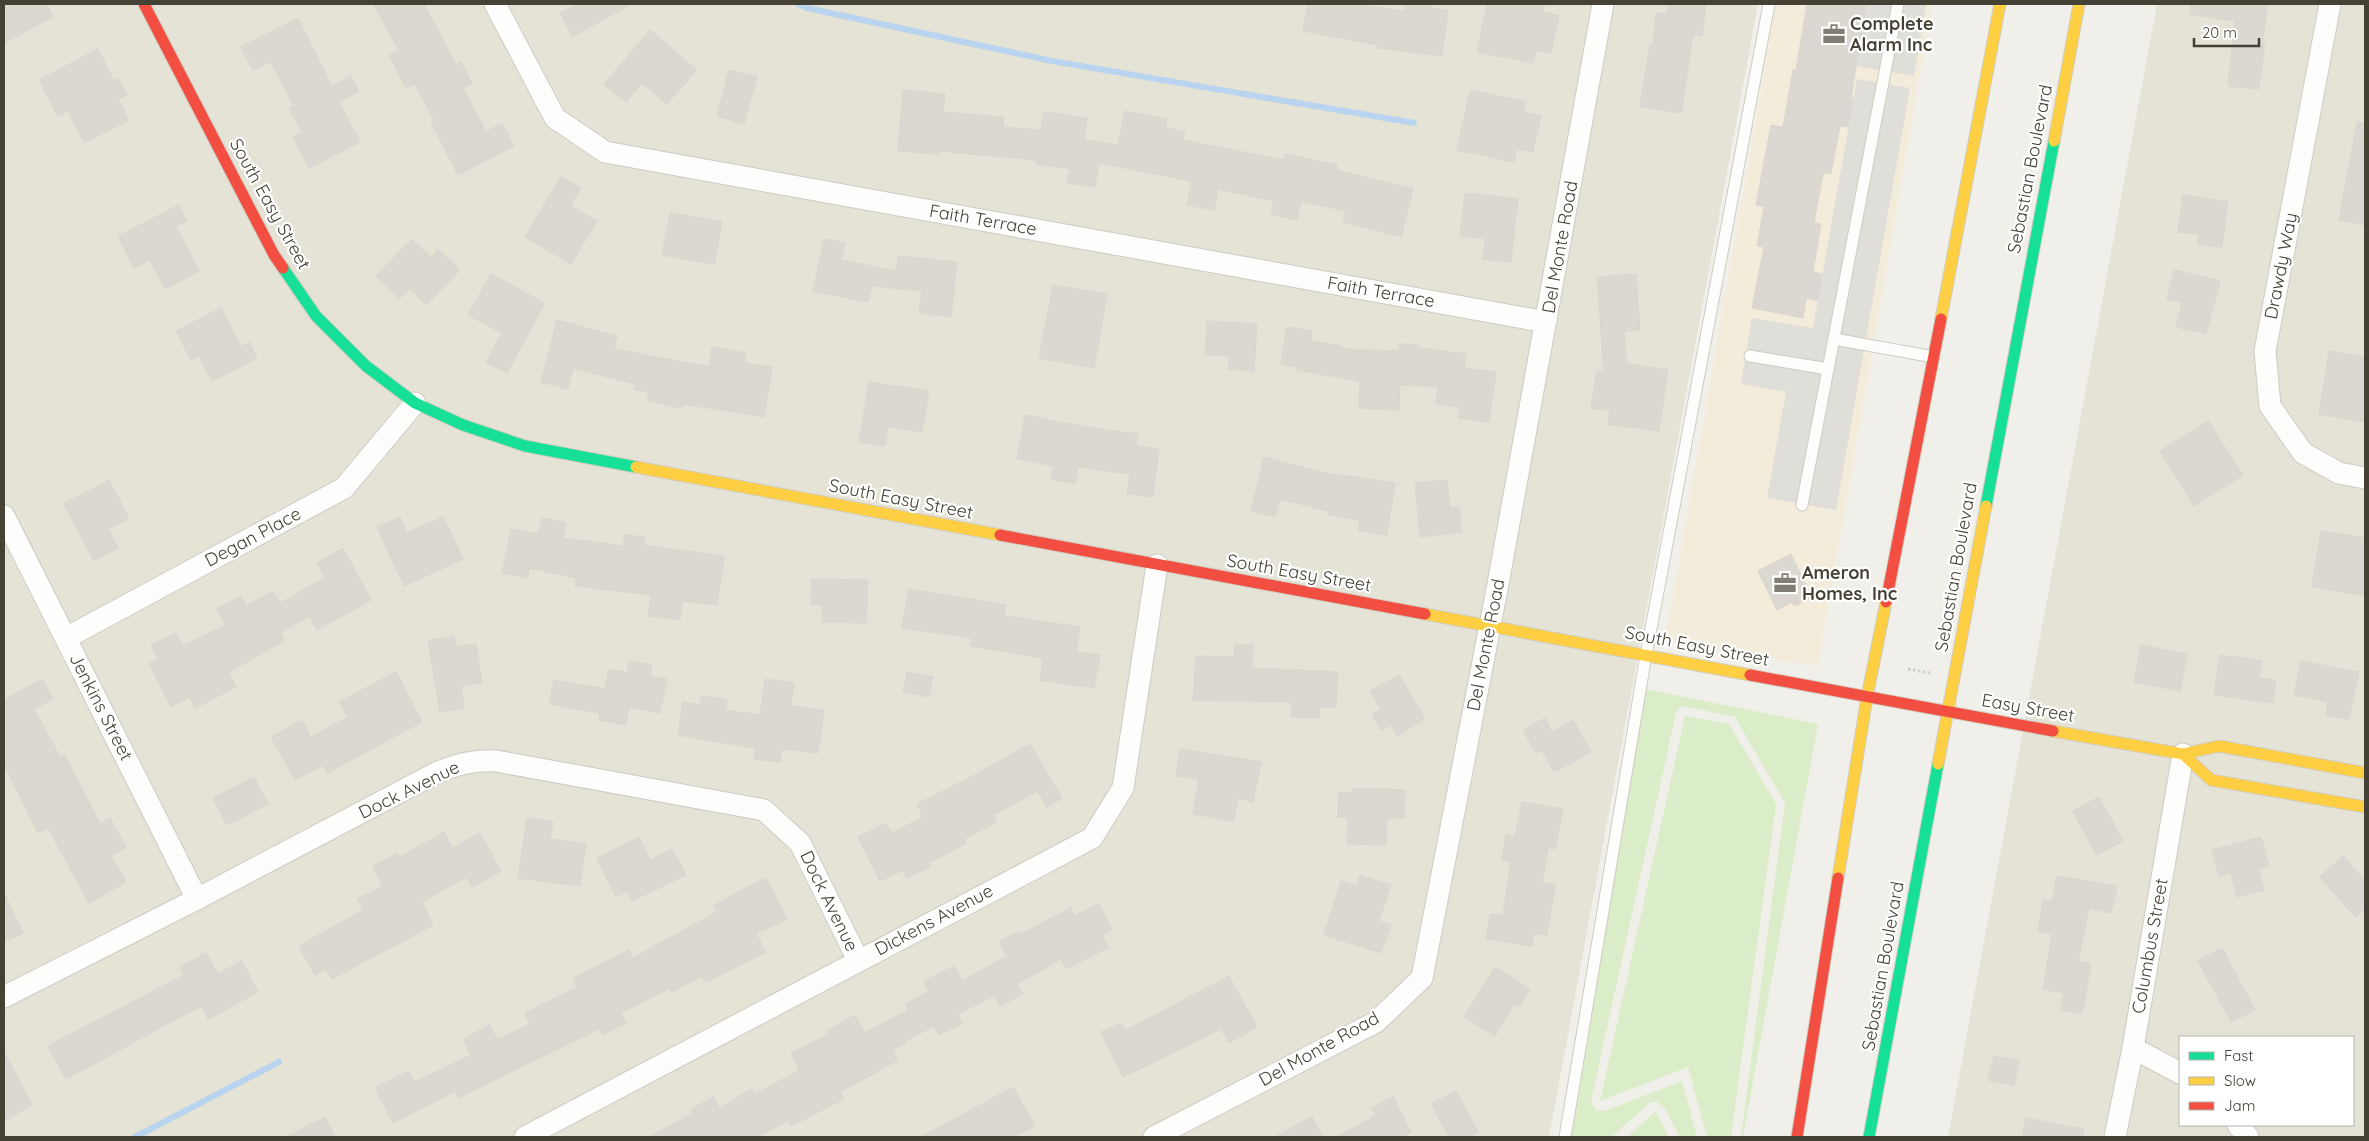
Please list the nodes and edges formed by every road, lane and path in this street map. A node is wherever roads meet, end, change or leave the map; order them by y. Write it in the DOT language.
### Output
graph roads {
  1 [pos="144,4"];
  2 [pos="495,4"];
  3 [pos="1604,4"];
  4 [pos="1769,4"];
  5 [pos="1898,4"];
  6 [pos="2000,4"];
  7 [pos="2078,4"];
  8 [pos="2330,4"];
  9 [pos="1546,322"];
  10 [pos="1834,339"];
  11 [pos="1750,356"];
  12 [pos="1934,357"];
  13 [pos="1828,369"];
  14 [pos="415,403"];
  15 [pos="2365,478"];
  16 [pos="1802,505"];
  17 [pos="4,516"];
  18 [pos="1157,565"];
  19 [pos="1490,624"];
  20 [pos="66,638"];
  21 [pos="1646,654"];
  22 [pos="1908,669"];
  23 [pos="1930,673"];
  24 [pos="1867,697"];
  25 [pos="1947,711"];
  26 [pos="2183,754"];
  27 [pos="2365,773"];
  28 [pos="2365,807"];
  29 [pos="198,899"];
  30 [pos="858,960"];
  31 [pos="4,998"];
  32 [pos="2133,1048"];
  33 [pos="2179,1073"];
  34 [pos="2239,1126"];
  35 [pos="525,1137"];
  36 [pos="1154,1137"];
  37 [pos="1565,1137"];
  38 [pos="1797,1137"];
  39 [pos="1869,1137"];
  40 [pos="2115,1137"];
  41 [pos="2248,1137"];
  1 -- 14 [label="street, South Easy Street"];
  2 -- 9 [label="street, Faith Terrace"];
  3 -- 9 [label="street, Del Monte Road"];
  4 -- 21 [label="lane"];
  5 -- 10 [label="lane"];
  6 -- 12 [label="street"];
  7 -- 25 [label="street, Sebastian Boulevard"];
  8 -- 15 [label="street, Drawdy Way"];
  9 -- 19 [label="street, Del Monte Road"];
  10 -- 12 [label="lane"];
  10 -- 13 [label="lane"];
  11 -- 13 [label="lane"];
  12 -- 24 [label="street"];
  13 -- 16 [label="lane"];
  14 -- 18 [label="street, South Easy Street"];
  14 -- 20 [label="street, Degan Place"];
  17 -- 20 [label="street, Jenkins Street"];
  18 -- 19 [label="street, South Easy Street"];
  18 -- 30 [label="street, Dickens Avenue"];
  19 -- 21 [label="street, South Easy Street"];
  19 -- 36 [label="street, Del Monte Road"];
  20 -- 29 [label="street, Jenkins Street"];
  21 -- 24 [label="street, South Easy Street"];
  21 -- 37 [label="lane"];
  22 -- 23 [label="path"];
  24 -- 25 [label="street, Easy Street"];
  24 -- 38 [label="street"];
  25 -- 26 [label="street, Easy Street"];
  25 -- 39 [label="street, Sebastian Boulevard"];
  26 -- 27 [label="street, Easy Street"];
  26 -- 28 [label="street"];
  26 -- 32 [label="street, Columbus Street"];
  29 -- 30 [label="street, Dock Avenue"];
  29 -- 31 [label="street, Dock Avenue"];
  30 -- 35 [label="street, Dickens Avenue"];
  32 -- 33 [label="street"];
  32 -- 40 [label="street, Columbus Street"];
  34 -- 41 [label="street"];
}
